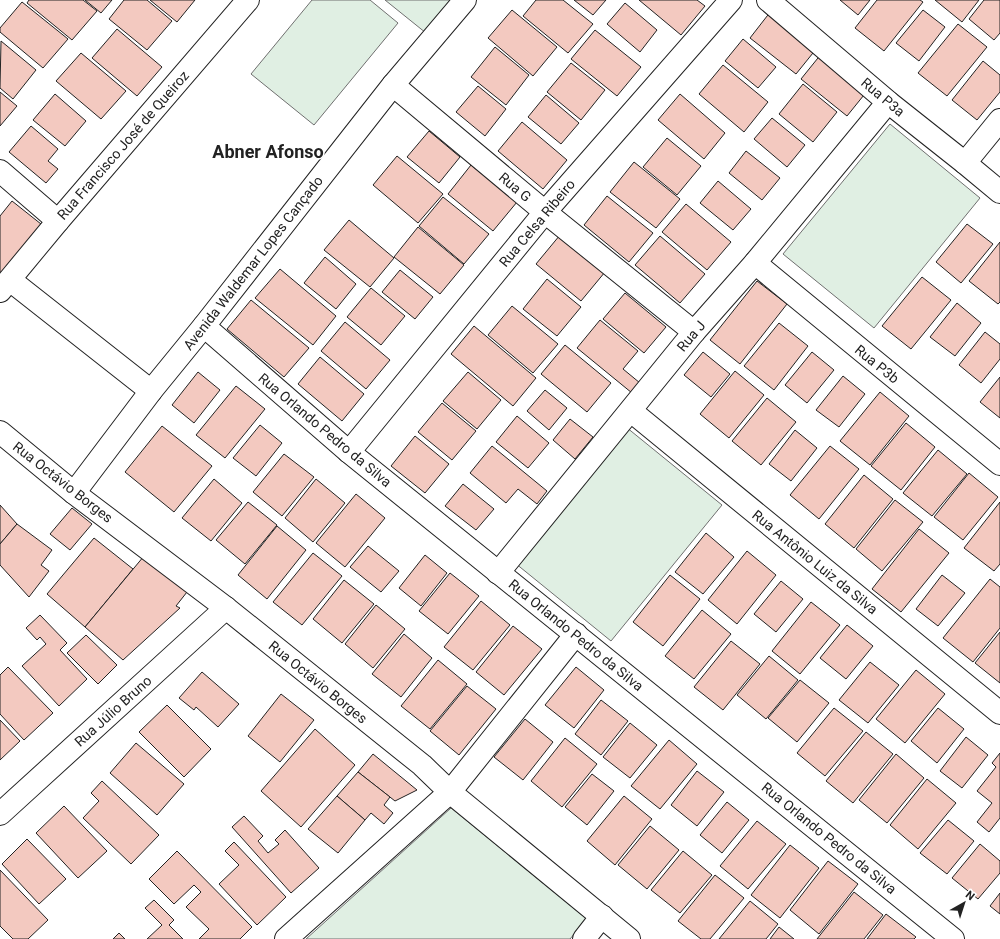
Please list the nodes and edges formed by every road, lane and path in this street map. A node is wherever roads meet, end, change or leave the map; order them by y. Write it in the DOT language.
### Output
graph roads {
  1 [pos="248,0"];
  2 [pos="465,0"];
  3 [pos="731,0"];
  4 [pos="768,0"];
  5 [pos="393,85"];
  6 [pos="888,102"];
  7 [pos="1000,120"];
  8 [pos="965,163"];
  9 [pos="0,172"];
  10 [pos="1000,192"];
  11 [pos="545,212"];
  12 [pos="58,221"];
  13 [pos="754,263"];
  14 [pos="5,285"];
  15 [pos="204,326"];
  16 [pos="694,332"];
  17 [pos="151,391"];
  18 [pos="630,411"];
  19 [pos="0,432"];
  20 [pos="349,452"];
  21 [pos="1000,464"];
  22 [pos="74,493"];
  23 [pos="498,573"];
  24 [pos="226,608"];
  25 [pos="576,634"];
  26 [pos="1000,713"];
  27 [pos="450,792"];
  28 [pos="0,814"];
  29 [pos="602,916"];
  30 [pos="286,939"];
  31 [pos="584,939"];
  32 [pos="629,939"];
  33 [pos="953,939"];
  1 -- 12 [label="street, Rua Francisco José de Queiroz"];
  2 -- 5 [label="street, Avenida Waldemar Lopes Cançado"];
  3 -- 11 [label="street, Rua Celsa Ribeiro"];
  4 -- 6 [label="street, Rua P3a"];
  5 -- 11 [label="street, Rua G"];
  5 -- 15 [label="street, Avenida Waldemar Lopes Cançado"];
  6 -- 8 [label="street, Rua P3a"];
  6 -- 13 [label="street, Rua J"];
  7 -- 8 [label="street"];
  8 -- 10 [label="street, Rua P3a"];
  9 -- 12 [label="street"];
  11 -- 16 [label="street, Rua G"];
  11 -- 20 [label="street, Rua Celsa Ribeiro"];
  12 -- 14 [label="street, Rua Francisco José de Queiroz"];
  13 -- 16 [label="street, Rua J"];
  13 -- 21 [label="street, Rua P3b"];
  14 -- 17 [label="street"];
  15 -- 17 [label="street, Avenida Waldemar Lopes Cançado"];
  15 -- 20 [label="street, Rua Orlando Pedro da Silva"];
  16 -- 18 [label="street, Rua J"];
  17 -- 22 [label="street, Avenida Waldemar Lopes Cançado"];
  18 -- 23 [label="street, Rua J"];
  18 -- 26 [label="street, Rua Antônio Luiz da Silva"];
  19 -- 22 [label="street, Rua Octávio Borges"];
  20 -- 23 [label="street, Rua Orlando Pedro da Silva"];
  22 -- 24 [label="street, Rua Octávio Borges"];
  23 -- 25 [label="street, Rua Orlando Pedro da Silva"];
  24 -- 27 [label="street, Rua Octávio Borges"];
  24 -- 28 [label="street, Rua Júlio Bruno"];
  25 -- 27 [label="street"];
  25 -- 33 [label="street, Rua Orlando Pedro da Silva"];
  27 -- 29 [label="street, Rua Octávio Borges"];
  27 -- 30 [label="street"];
  29 -- 31 [label="street"];
  29 -- 32 [label="street, Rua Octávio Borges"];
}
